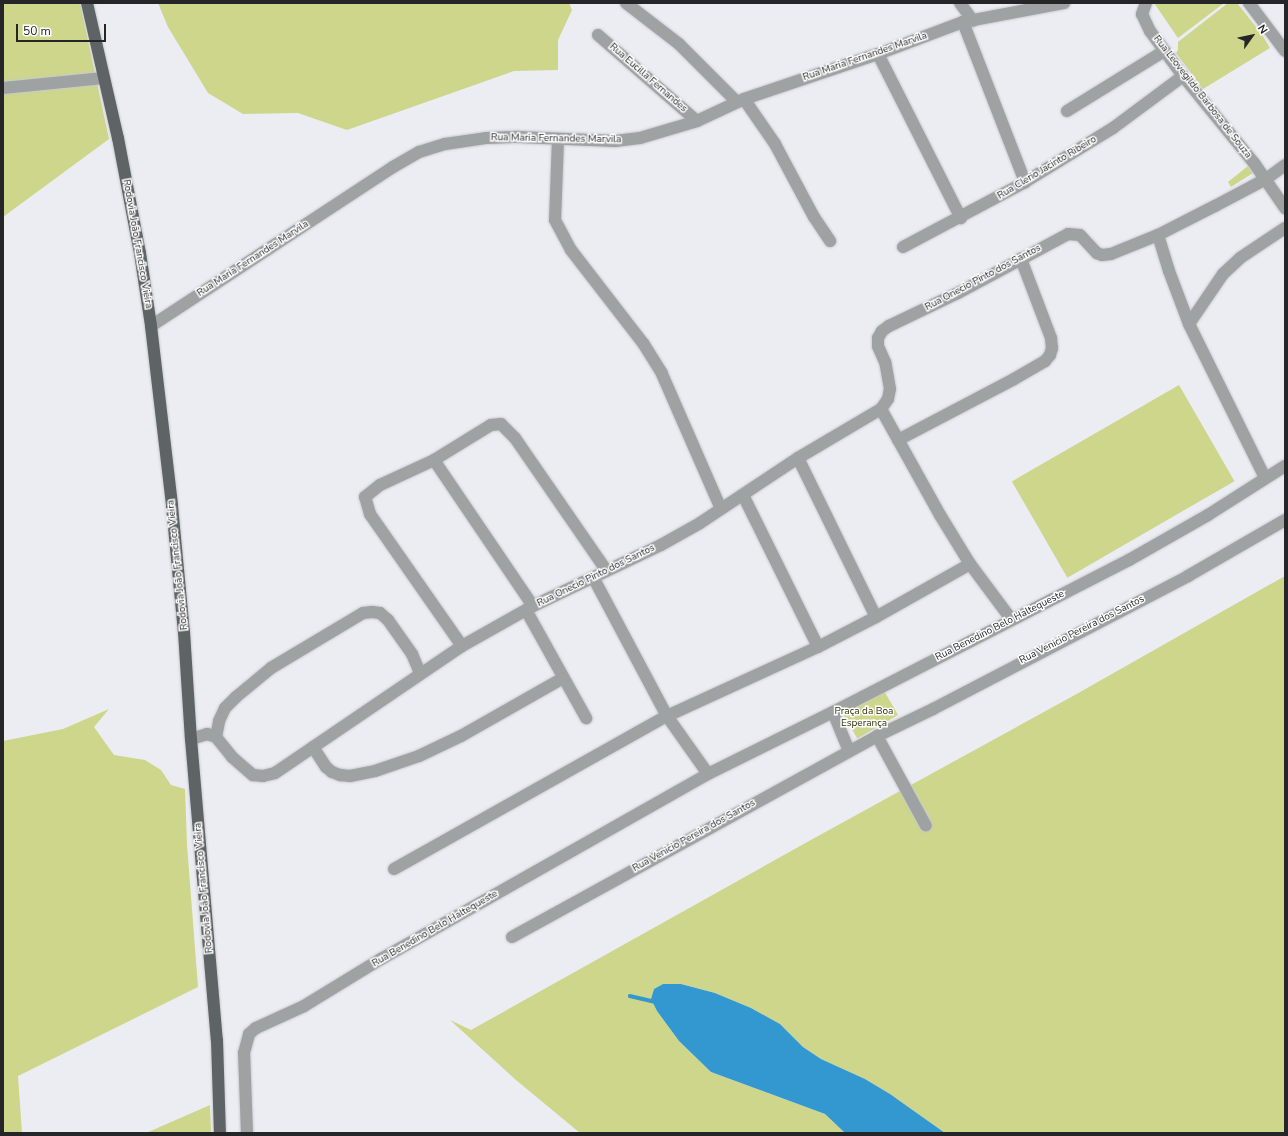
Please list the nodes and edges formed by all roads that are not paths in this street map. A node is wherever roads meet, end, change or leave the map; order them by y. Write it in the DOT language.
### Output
graph roads {
  1 [pos="87,3"];
  2 [pos="626,3"];
  3 [pos="960,3"];
  4 [pos="1064,3"];
  5 [pos="1249,3"];
  6 [pos="1144,8"];
  7 [pos="968,21"];
  8 [pos="598,35"];
  9 [pos="1164,51"];
  10 [pos="1285,51"];
  11 [pos="878,54"];
  12 [pos="1183,76"];
  13 [pos="104,78"];
  14 [pos="3,88"];
  15 [pos="741,100"];
  16 [pos="1067,111"];
  17 [pos="697,121"];
  18 [pos="558,139"];
  19 [pos="1285,165"];
  20 [pos="1266,179"];
  21 [pos="1025,182"];
  22 [pos="1285,208"];
  23 [pos="961,218"];
  24 [pos="1285,228"];
  25 [pos="1158,235"];
  26 [pos="830,241"];
  27 [pos="903,247"];
  28 [pos="1021,259"];
  29 [pos="1189,324"];
  30 [pos="151,326"];
  31 [pos="881,409"];
  32 [pos="898,440"];
  33 [pos="798,458"];
  34 [pos="434,460"];
  35 [pos="1285,466"];
  36 [pos="1265,478"];
  37 [pos="743,495"];
  38 [pos="720,509"];
  39 [pos="1285,520"];
  40 [pos="970,564"];
  41 [pos="606,570"];
  42 [pos="593,576"];
  43 [pos="530,608"];
  44 [pos="876,617"];
  45 [pos="1011,619"];
  46 [pos="462,646"];
  47 [pos="818,647"];
  48 [pos="420,673"];
  49 [pos="563,678"];
  50 [pos="833,712"];
  51 [pos="667,716"];
  52 [pos="586,718"];
  53 [pos="877,736"];
  54 [pos="216,737"];
  55 [pos="191,739"];
  56 [pos="313,747"];
  57 [pos="850,751"];
  58 [pos="708,774"];
  59 [pos="926,826"];
  60 [pos="394,869"];
  61 [pos="512,937"];
  62 [pos="220,1133"];
  63 [pos="247,1133"];
  1 -- 13 [label="main road, Rodovia João Francisco Vieira"];
  2 -- 15 [label="street"];
  3 -- 7 [label="street"];
  4 -- 7 [label="street, Rua Maria Fernandes Marvila"];
  5 -- 10 [label="street"];
  6 -- 9 [label="street, Rua Leovegildo Barbosa de Souza"];
  7 -- 11 [label="street, Rua Maria Fernandes Marvila"];
  7 -- 21 [label="street"];
  8 -- 17 [label="street, Rua Eucilla Fernandes"];
  9 -- 12 [label="street, Rua Leovegildo Barbosa de Souza"];
  9 -- 16 [label="street"];
  11 -- 15 [label="street, Rua Maria Fernandes Marvila"];
  11 -- 23 [label="street"];
  12 -- 20 [label="street, Rua Leovegildo Barbosa de Souza"];
  12 -- 21 [label="street, Rua Clerio Jacinto Ribeiro"];
  13 -- 14 [label="street"];
  13 -- 30 [label="main road, Rodovia João Francisco Vieira"];
  15 -- 17 [label="street, Rua Maria Fernandes Marvila"];
  15 -- 26 [label="street"];
  17 -- 18 [label="street, Rua Maria Fernandes Marvila"];
  18 -- 30 [label="street, Rua Maria Fernandes Marvila"];
  18 -- 38 [label="street"];
  19 -- 20 [label="street, Rua Onecio Pinto dos Santos"];
  20 -- 22 [label="street, Rua Leovegildo Barbosa de Souza"];
  20 -- 25 [label="street, Rua Onecio Pinto dos Santos"];
  21 -- 23 [label="street, Rua Clerio Jacinto Ribeiro"];
  23 -- 27 [label="street, Rua Clerio Jacinto Ribeiro"];
  24 -- 29 [label="street"];
  25 -- 28 [label="street, Rua Onecio Pinto dos Santos"];
  25 -- 29 [label="street"];
  28 -- 31 [label="street, Rua Onecio Pinto dos Santos"];
  28 -- 32 [label="street"];
  29 -- 36 [label="street"];
  30 -- 55 [label="main road, Rodovia João Francisco Vieira"];
  31 -- 32 [label="street"];
  31 -- 33 [label="street, Rua Onecio Pinto dos Santos"];
  32 -- 40 [label="street"];
  33 -- 37 [label="street, Rua Onecio Pinto dos Santos"];
  33 -- 44 [label="street"];
  34 -- 41 [label="street"];
  34 -- 43 [label="street"];
  34 -- 46 [label="street"];
  35 -- 36 [label="street, Rua Benedino Belo Haltequeste"];
  36 -- 45 [label="street, Rua Benedino Belo Haltequeste"];
  37 -- 38 [label="street, Rua Onecio Pinto dos Santos"];
  37 -- 47 [label="street"];
  38 -- 41 [label="street, Rua Onecio Pinto dos Santos"];
  39 -- 53 [label="street, Rua Venicio Pereira dos Santos"];
  40 -- 44 [label="street"];
  40 -- 45 [label="street"];
  41 -- 42 [label="street, Rua Onecio Pinto dos Santos"];
  42 -- 43 [label="street, Rua Onecio Pinto dos Santos"];
  42 -- 51 [label="street"];
  43 -- 46 [label="street, Rua Onecio Pinto dos Santos"];
  43 -- 49 [label="street"];
  44 -- 47 [label="street"];
  45 -- 50 [label="street, Rua Benedino Belo Haltequeste"];
  46 -- 48 [label="street, Rua Onecio Pinto dos Santos"];
  47 -- 51 [label="street"];
  48 -- 54 [label="street"];
  48 -- 56 [label="street, Rua Onecio Pinto dos Santos"];
  49 -- 52 [label="street"];
  49 -- 56 [label="street"];
  50 -- 57 [label="street"];
  50 -- 58 [label="street, Rua Benedino Belo Haltequeste"];
  51 -- 58 [label="street"];
  51 -- 60 [label="street"];
  53 -- 57 [label="street, Rua Venicio Pereira dos Santos"];
  53 -- 59 [label="street"];
  54 -- 55 [label="street"];
  54 -- 56 [label="street, Rua Onecio Pinto dos Santos"];
  55 -- 62 [label="main road, Rodovia João Francisco Vieira"];
  57 -- 61 [label="street, Rua Venicio Pereira dos Santos"];
  58 -- 63 [label="street, Rua Benedino Belo Haltequeste"];
}
